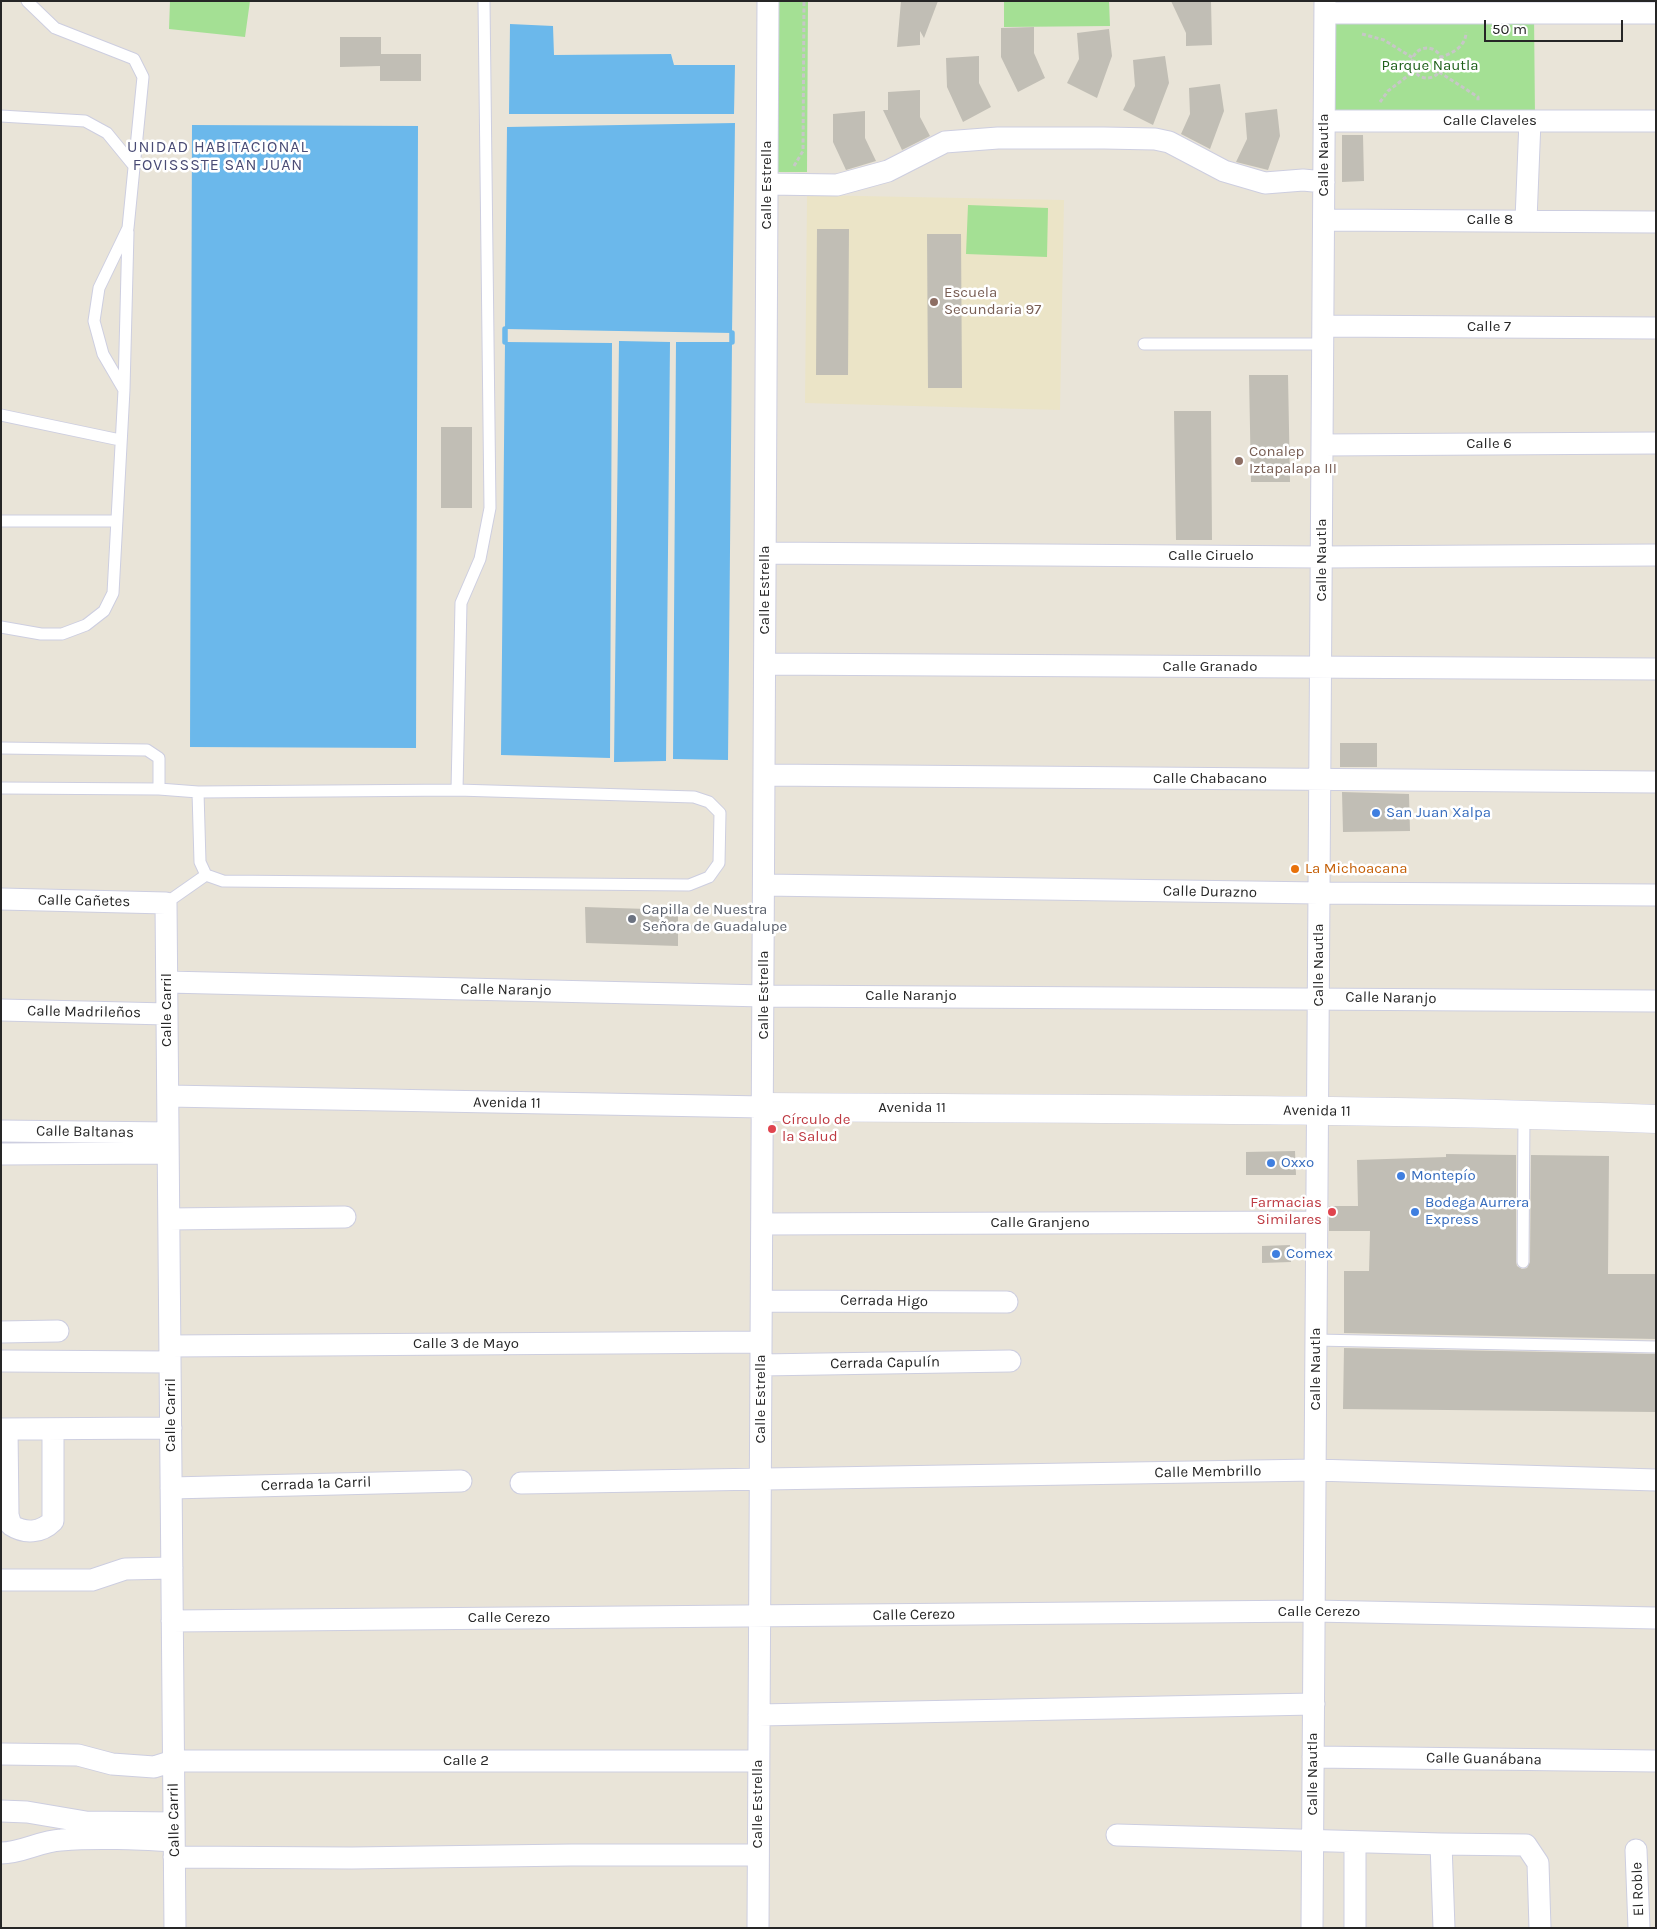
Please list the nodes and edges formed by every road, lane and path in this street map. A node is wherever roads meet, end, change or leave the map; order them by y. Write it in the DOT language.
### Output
graph roads {
  1 [pos="27,1"];
  2 [pos="484,1"];
  3 [pos="768,1"];
  4 [pos="804,1"];
  5 [pos="1325,7"];
  6 [pos="1535,7"];
  7 [pos="1347,12"];
  8 [pos="1467,12"];
  9 [pos="1656,13"];
  10 [pos="1413,58"];
  11 [pos="1440,58"];
  12 [pos="1414,71"];
  13 [pos="1439,72"];
  14 [pos="1,116"];
  15 [pos="1366,120"];
  16 [pos="1324,121"];
  17 [pos="1479,121"];
  18 [pos="1530,121"];
  19 [pos="1656,121"];
  20 [pos="134,166"];
  21 [pos="1324,182"];
  22 [pos="775,184"];
  23 [pos="1324,220"];
  24 [pos="1526,220"];
  25 [pos="1656,222"];
  26 [pos="128,228"];
  27 [pos="1656,328"];
  28 [pos="1323,335"];
  29 [pos="1144,344"];
  30 [pos="124,390"];
  31 [pos="1,415"];
  32 [pos="120,440"];
  33 [pos="1656,443"];
  34 [pos="1322,445"];
  35 [pos="1,521"];
  36 [pos="117,521"];
  37 [pos="766,553"];
  38 [pos="1656,555"];
  39 [pos="1322,557"];
  40 [pos="1,627"];
  41 [pos="765,664"];
  42 [pos="1321,668"];
  43 [pos="1656,669"];
  44 [pos="1,748"];
  45 [pos="765,775"];
  46 [pos="1320,779"];
  47 [pos="1656,782"];
  48 [pos="1,788"];
  49 [pos="159,789"];
  50 [pos="457,790"];
  51 [pos="198,792"];
  52 [pos="206,875"];
  53 [pos="764,885"];
  54 [pos="1319,894"];
  55 [pos="1656,895"];
  56 [pos="1,899"];
  57 [pos="166,903"];
  58 [pos="678,927"];
  59 [pos="764,927"];
  60 [pos="167,982"];
  61 [pos="764,996"];
  62 [pos="1318,998"];
  63 [pos="1656,1001"];
  64 [pos="1,1010"];
  65 [pos="167,1014"];
  66 [pos="168,1096"];
  67 [pos="763,1107"];
  68 [pos="1318,1111"];
  69 [pos="1524,1114"];
  70 [pos="1656,1119"];
  71 [pos="1,1131"];
  72 [pos="168,1143"];
  73 [pos="1,1154"];
  74 [pos="345,1217"];
  75 [pos="169,1219"];
  76 [pos="1317,1222"];
  77 [pos="762,1224"];
  78 [pos="1523,1262"];
  79 [pos="762,1300"];
  80 [pos="1007,1302"];
  81 [pos="58,1331"];
  82 [pos="1,1332"];
  83 [pos="1316,1340"];
  84 [pos="762,1342"];
  85 [pos="1656,1347"];
  86 [pos="170,1354"];
  87 [pos="1,1361"];
  88 [pos="1010,1361"];
  89 [pos="761,1365"];
  90 [pos="170,1428"];
  91 [pos="4,1429"];
  92 [pos="53,1430"];
  93 [pos="1315,1470"];
  94 [pos="461,1480"];
  95 [pos="760,1480"];
  96 [pos="1656,1480"];
  97 [pos="522,1483"];
  98 [pos="171,1488"];
  99 [pos="172,1568"];
  100 [pos="1,1580"];
  101 [pos="1314,1611"];
  102 [pos="760,1616"];
  103 [pos="1656,1618"];
  104 [pos="172,1620"];
  105 [pos="1314,1704"];
  106 [pos="759,1714"];
  107 [pos="1,1754"];
  108 [pos="1313,1757"];
  109 [pos="173,1761"];
  110 [pos="758,1761"];
  111 [pos="1656,1761"];
  112 [pos="1,1811"];
  113 [pos="1117,1834"];
  114 [pos="174,1840"];
  115 [pos="1313,1840"];
  116 [pos="1355,1842"];
  117 [pos="1441,1844"];
  118 [pos="1636,1850"];
  119 [pos="1,1853"];
  120 [pos="758,1855"];
  121 [pos="175,1928"];
  122 [pos="758,1928"];
  123 [pos="1312,1928"];
  124 [pos="1356,1928"];
  125 [pos="1444,1928"];
  126 [pos="1540,1928"];
  127 [pos="1639,1928"];
  1 -- 20 [label="lane"];
  2 -- 50 [label="lane"];
  3 -- 22 [label="street, Calle Estrella"];
  4 -- 22 [label="path"];
  5 -- 7 [label="street"];
  5 -- 16 [label="street, Calle Nautla"];
  6 -- 8 [label="street"];
  6 -- 9 [label="street"];
  7 -- 8 [label="street"];
  7 -- 10 [label="path"];
  8 -- 11 [label="path"];
  10 -- 11 [label="path"];
  10 -- 12 [label="path"];
  11 -- 13 [label="path"];
  12 -- 13 [label="path"];
  12 -- 15 [label="path"];
  13 -- 17 [label="path"];
  14 -- 20 [label="lane"];
  15 -- 16 [label="street, Calle Claveles"];
  15 -- 17 [label="street, Calle Claveles"];
  16 -- 21 [label="street, Calle Nautla"];
  17 -- 18 [label="street, Calle Claveles"];
  18 -- 19 [label="street, Calle Claveles"];
  18 -- 24 [label="street"];
  20 -- 26 [label="lane"];
  21 -- 22 [label="street"];
  21 -- 23 [label="street, Calle Nautla"];
  22 -- 37 [label="street, Calle Estrella"];
  23 -- 24 [label="street, Calle 8"];
  23 -- 28 [label="street, Calle Nautla"];
  24 -- 25 [label="street, Calle 8"];
  26 -- 30 [label="lane"];
  26 -- 30 [label="lane"];
  27 -- 28 [label="street, Calle 7"];
  28 -- 29 [label="lane"];
  28 -- 34 [label="street, Calle Nautla"];
  30 -- 32 [label="lane"];
  31 -- 32 [label="lane"];
  32 -- 36 [label="lane"];
  33 -- 34 [label="street, Calle 6"];
  34 -- 39 [label="street, Calle Nautla"];
  35 -- 36 [label="lane"];
  36 -- 40 [label="lane"];
  37 -- 39 [label="street, Calle Ciruelo"];
  37 -- 41 [label="street, Calle Estrella"];
  38 -- 39 [label="street, Calle Ciruelo"];
  39 -- 42 [label="street, Calle Nautla"];
  41 -- 42 [label="street, Calle Granado"];
  41 -- 45 [label="street, Calle Estrella"];
  42 -- 43 [label="street, Calle Granado"];
  42 -- 46 [label="street, Calle Nautla"];
  44 -- 49 [label="lane"];
  45 -- 46 [label="street, Calle Chabacano"];
  45 -- 53 [label="street, Calle Estrella"];
  46 -- 47 [label="street, Calle Chabacano"];
  46 -- 54 [label="street, Calle Nautla"];
  48 -- 49 [label="lane"];
  49 -- 51 [label="lane"];
  50 -- 51 [label="lane"];
  50 -- 52 [label="lane"];
  51 -- 52 [label="lane"];
  52 -- 57 [label="lane"];
  53 -- 54 [label="street, Calle Durazno"];
  53 -- 59 [label="street, Calle Estrella"];
  54 -- 55 [label="street, Calle Durazno"];
  54 -- 62 [label="street, Calle Nautla"];
  56 -- 57 [label="street, Calle Cañetes"];
  57 -- 60 [label="street, Calle Carril"];
  58 -- 59 [label="path"];
  59 -- 61 [label="street, Calle Estrella"];
  60 -- 61 [label="street, Calle Naranjo"];
  60 -- 65 [label="street, Calle Carril"];
  61 -- 62 [label="street, Calle Naranjo"];
  61 -- 67 [label="street, Calle Estrella"];
  62 -- 63 [label="street, Calle Naranjo"];
  62 -- 68 [label="street, Calle Nautla"];
  64 -- 65 [label="street, Calle Madrileños"];
  65 -- 66 [label="street, Calle Carril"];
  66 -- 67 [label="street, Avenida 11"];
  66 -- 72 [label="street, Calle Carril"];
  67 -- 68 [label="street, Avenida 11"];
  67 -- 77 [label="street, Calle Estrella"];
  68 -- 69 [label="street, Avenida 11"];
  68 -- 76 [label="street, Calle Nautla"];
  69 -- 70 [label="street, Avenida 11"];
  69 -- 78 [label="lane"];
  71 -- 72 [label="street, Calle Baltanas"];
  72 -- 73 [label="street"];
  72 -- 75 [label="street, Calle Carril"];
  74 -- 75 [label="street"];
  75 -- 86 [label="street, Calle Carril"];
  76 -- 77 [label="street, Calle Granjeno"];
  76 -- 83 [label="street, Calle Nautla"];
  77 -- 79 [label="street, Calle Estrella"];
  79 -- 80 [label="street, Cerrada Higo"];
  79 -- 84 [label="street, Calle Estrella"];
  81 -- 82 [label="street"];
  83 -- 85 [label="lane"];
  83 -- 93 [label="street, Calle Nautla"];
  84 -- 86 [label="street, Calle 3 de Mayo"];
  84 -- 89 [label="street, Calle Estrella"];
  86 -- 87 [label="street, Calle 3 de Mayo"];
  86 -- 90 [label="street, Calle Carril"];
  88 -- 89 [label="street, Cerrada Capulín"];
  89 -- 95 [label="street, Calle Estrella"];
  90 -- 92 [label="street"];
  90 -- 98 [label="street, Calle Carril"];
  91 -- 92 [label="street"];
  91 -- 92 [label="street"];
  93 -- 95 [label="street, Calle Membrillo"];
  93 -- 96 [label="street, Calle Membrillo"];
  93 -- 101 [label="street, Calle Nautla"];
  94 -- 98 [label="street, Cerrada 1ª Carril"];
  95 -- 97 [label="street, Calle Membrillo"];
  95 -- 102 [label="street, Calle Estrella"];
  98 -- 99 [label="street, Calle Carril"];
  99 -- 100 [label="street"];
  99 -- 104 [label="street, Calle Carril"];
  101 -- 102 [label="street, Calle Cerezo"];
  101 -- 103 [label="street, Calle Cerezo"];
  101 -- 105 [label="street, Calle Nautla"];
  102 -- 104 [label="street, Calle Cerezo"];
  102 -- 106 [label="street, Calle Estrella"];
  104 -- 109 [label="street, Calle Carril"];
  105 -- 106 [label="street"];
  105 -- 108 [label="street, Calle Nautla"];
  106 -- 110 [label="street, Calle Estrella"];
  107 -- 109 [label="street, Calle 2"];
  108 -- 111 [label="street, Calle Guanábana"];
  108 -- 115 [label="street, Calle Nautla"];
  109 -- 110 [label="street, Calle 2"];
  109 -- 114 [label="street, Calle Carril"];
  110 -- 120 [label="street, Calle Estrella"];
  112 -- 114 [label="street"];
  113 -- 115 [label="street"];
  114 -- 119 [label="street"];
  114 -- 120 [label="street"];
  114 -- 121 [label="street, Calle Carril"];
  115 -- 116 [label="street"];
  115 -- 123 [label="street, Calle Nautla"];
  116 -- 117 [label="street"];
  116 -- 124 [label="street"];
  117 -- 125 [label="street"];
  117 -- 126 [label="street"];
  118 -- 127 [label="street, El Roble"];
  120 -- 122 [label="street, Calle Estrella"];
}
